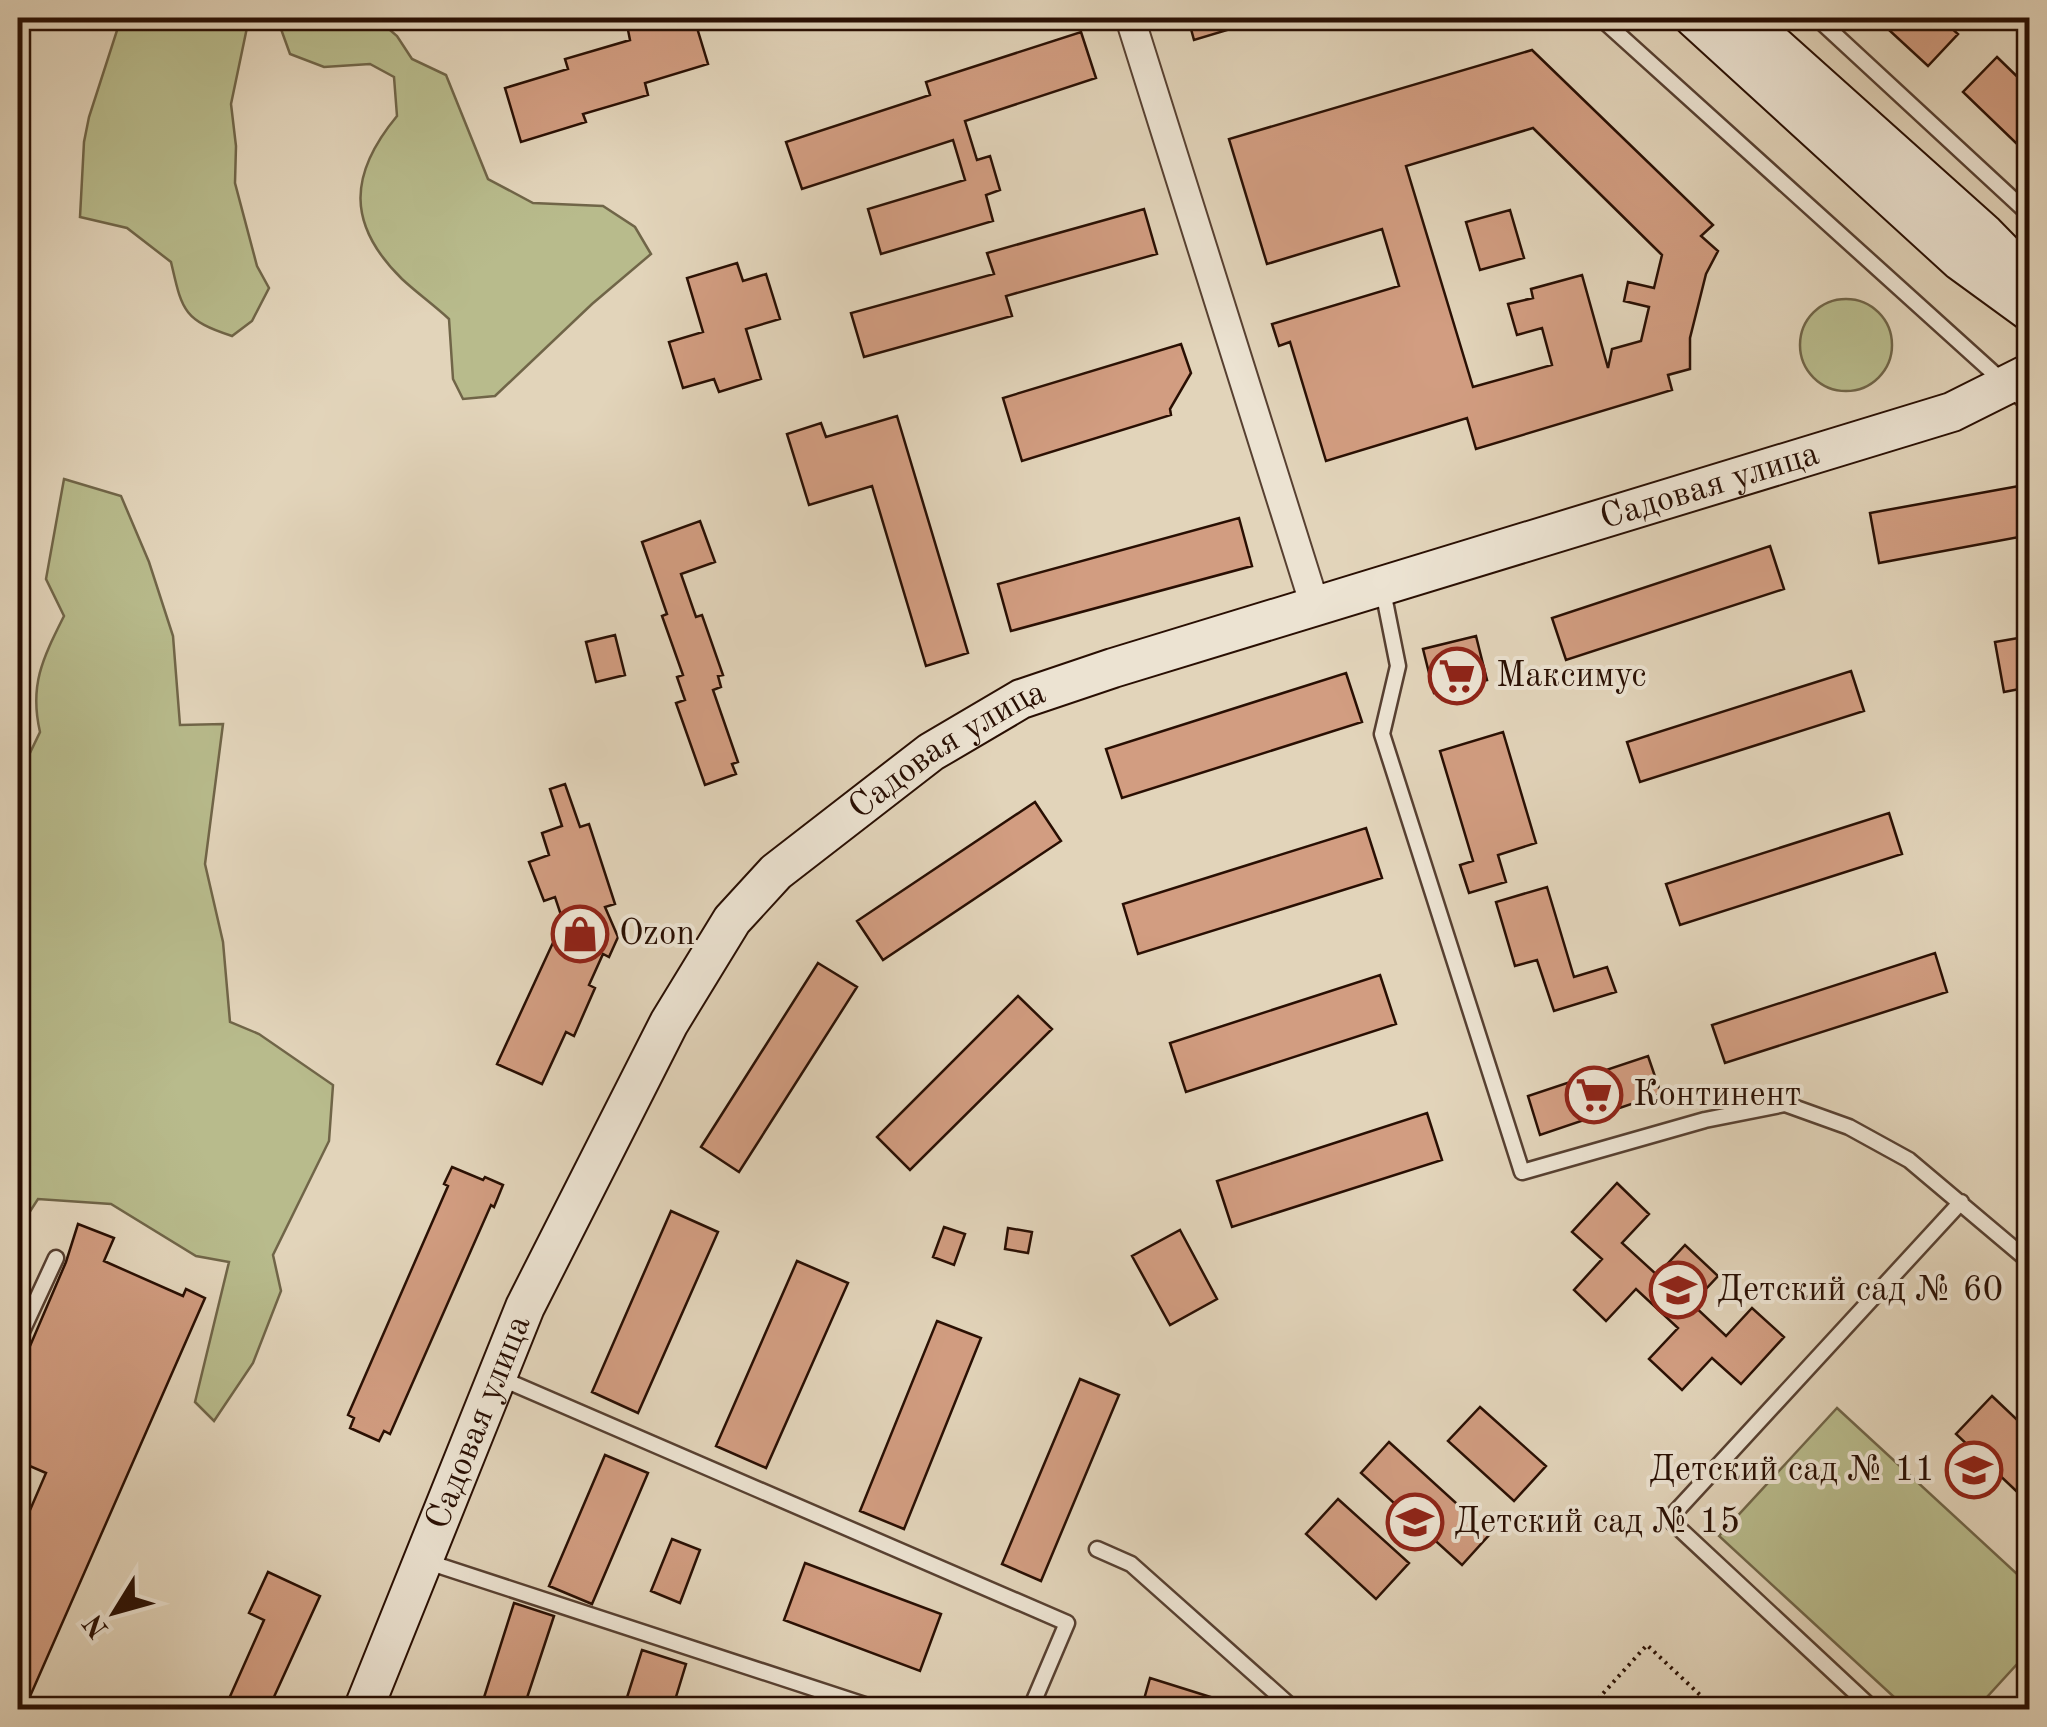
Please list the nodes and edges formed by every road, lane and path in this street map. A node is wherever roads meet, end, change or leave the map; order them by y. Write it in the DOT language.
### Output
graph roads {
  1 [pos="1130,18"];
  2 [pos="1694,18"];
  3 [pos="1744,18"];
  4 [pos="1818,18"];
  5 [pos="1605,19"];
  6 [pos="2030,215"];
  7 [pos="2030,280"];
  8 [pos="2030,312"];
  9 [pos="2022,388"];
  10 [pos="1382,586"];
  11 [pos="1315,606"];
  12 [pos="1962,1202"];
  13 [pos="56,1258"];
  14 [pos="2030,1262"];
  15 [pos="18,1340"];
  16 [pos="497,1376"];
  17 [pos="1096,1549"];
  18 [pos="423,1560"];
  19 [pos="363,1710"];
  20 [pos="880,1710"];
  21 [pos="1030,1710"];
  22 [pos="1295,1710"];
  23 [pos="1588,1710"];
  24 [pos="1716,1710"];
  25 [pos="1874,1710"];
  1 -- 11 [label="street"];
  2 -- 8 [label="main road"];
  3 -- 7 [label="main road"];
  4 -- 6 [label="lane"];
  5 -- 9 [label="lane"];
  9 -- 10 [label="main road, Садовая улица"];
  10 -- 11 [label="main road, Садовая улица"];
  10 -- 12 [label="lane"];
  11 -- 16 [label="main road, Садовая улица"];
  12 -- 14 [label="lane"];
  12 -- 25 [label="lane"];
  13 -- 15 [label="lane"];
  16 -- 18 [label="main road, Садовая улица"];
  16 -- 21 [label="lane"];
  17 -- 22 [label="lane"];
  18 -- 19 [label="main road, Садовая улица"];
  18 -- 20 [label="lane"];
  23 -- 24 [label="path"];
}
